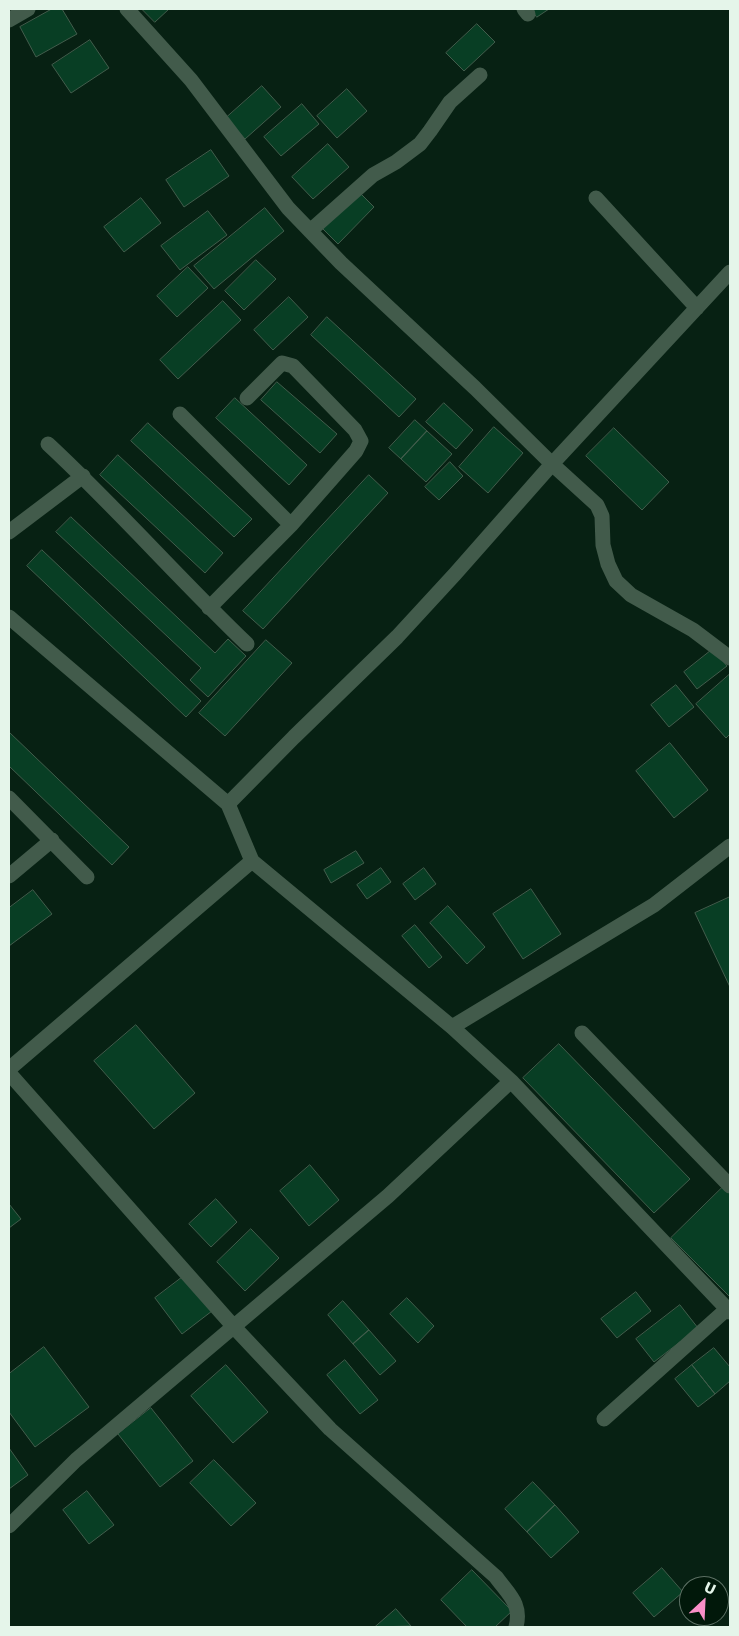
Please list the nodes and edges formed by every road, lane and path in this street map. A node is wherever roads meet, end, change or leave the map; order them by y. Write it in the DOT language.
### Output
graph roads {
  1 [pos="28,9"];
  2 [pos="127,9"];
  3 [pos="9,20"];
  4 [pos="480,75"];
  5 [pos="596,198"];
  6 [pos="310,231"];
  7 [pos="729,276"];
  8 [pos="697,308"];
  9 [pos="247,398"];
  10 [pos="180,414"];
  11 [pos="48,444"];
  12 [pos="552,464"];
  13 [pos="82,476"];
  14 [pos="291,525"];
  15 [pos="9,532"];
  16 [pos="209,608"];
  17 [pos="9,617"];
  18 [pos="247,644"];
  19 [pos="730,658"];
  20 [pos="9,798"];
  21 [pos="228,804"];
  22 [pos="52,840"];
  23 [pos="730,846"];
  24 [pos="252,861"];
  25 [pos="9,876"];
  26 [pos="87,877"];
  27 [pos="452,1027"];
  28 [pos="582,1033"];
  29 [pos="9,1069"];
  30 [pos="9,1073"];
  31 [pos="511,1081"];
  32 [pos="730,1186"];
  33 [pos="728,1311"];
  34 [pos="234,1327"];
  35 [pos="604,1419"];
  36 [pos="9,1526"];
  37 [pos="516,1627"];
  1 -- 3 [label="street"];
  2 -- 6 [label="street"];
  4 -- 6 [label="street"];
  5 -- 8 [label="street"];
  6 -- 12 [label="street"];
  7 -- 8 [label="street"];
  8 -- 12 [label="street"];
  9 -- 14 [label="street"];
  10 -- 14 [label="street"];
  11 -- 13 [label="street"];
  12 -- 19 [label="street"];
  12 -- 21 [label="street"];
  13 -- 15 [label="street"];
  13 -- 16 [label="street"];
  14 -- 16 [label="street"];
  16 -- 18 [label="street"];
  17 -- 21 [label="street"];
  20 -- 22 [label="street"];
  21 -- 24 [label="street"];
  22 -- 25 [label="street"];
  22 -- 26 [label="street"];
  23 -- 27 [label="street"];
  24 -- 27 [label="street"];
  24 -- 29 [label="street"];
  27 -- 31 [label="street"];
  28 -- 32 [label="street"];
  30 -- 34 [label="street"];
  31 -- 33 [label="street"];
  31 -- 34 [label="street"];
  33 -- 35 [label="street"];
  34 -- 36 [label="street"];
  34 -- 37 [label="street"];
}
